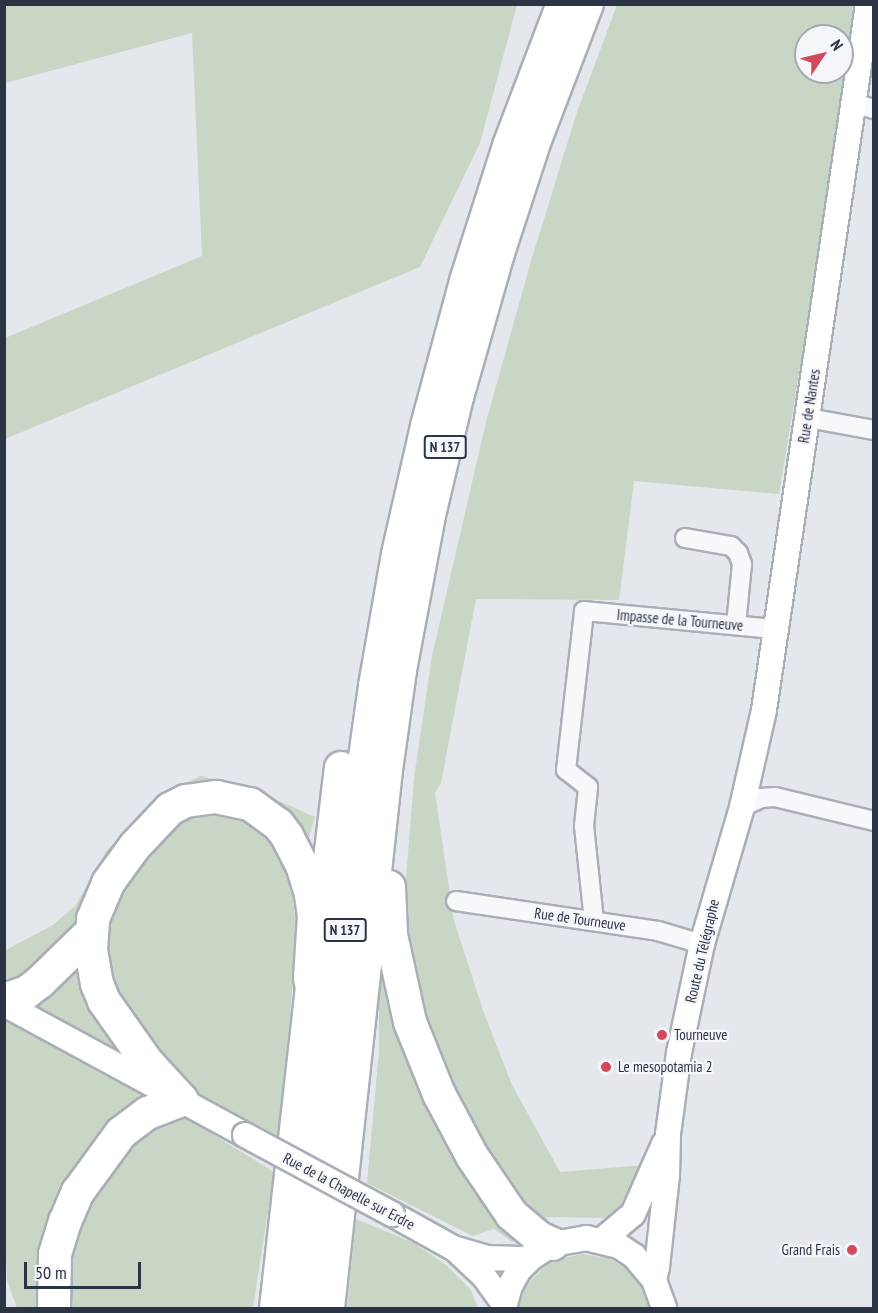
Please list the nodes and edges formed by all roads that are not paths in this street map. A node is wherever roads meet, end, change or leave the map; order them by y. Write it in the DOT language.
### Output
graph roads {
  1 [pos="563,4"];
  2 [pos="587,4"];
  3 [pos="868,4"];
  4 [pos="864,106"];
  5 [pos="808,418"];
  6 [pos="873,430"];
  7 [pos="685,538"];
  8 [pos="398,554"];
  9 [pos="736,626"];
  10 [pos="775,629"];
  11 [pos="392,728"];
  12 [pos="742,807"];
  13 [pos="873,821"];
  14 [pos="456,901"];
  15 [pos="594,921"];
  16 [pos="91,932"];
  17 [pos="702,944"];
  18 [pos="312,988"];
  19 [pos="4,1002"];
  20 [pos="182,1100"];
  21 [pos="300,1113"];
  22 [pos="668,1134"];
  23 [pos="602,1240"];
  24 [pos="453,1248"];
  25 [pos="542,1250"];
  26 [pos="654,1280"];
  27 [pos="504,1306"];
  28 [pos="54,1308"];
  29 [pos="276,1308"];
  30 [pos="285,1308"];
  31 [pos="305,1308"];
  32 [pos="328,1308"];
  33 [pos="664,1308"];
  1 -- 8 [label="highway, N 137"];
  2 -- 11 [label="highway, N 137"];
  3 -- 4 [label="main road, Rue de Nantes"];
  4 -- 5 [label="main road, Rue de Nantes"];
  5 -- 6 [label="street"];
  5 -- 10 [label="main road, Rue de Nantes"];
  7 -- 9 [label="street"];
  8 -- 18 [label="highway"];
  8 -- 31 [label="highway, N 137"];
  9 -- 10 [label="street, Impasse de la Tourneuve"];
  9 -- 15 [label="street, Impasse de la Tourneuve"];
  10 -- 12 [label="main road, Rue de Nantes"];
  11 -- 25 [label="highway"];
  11 -- 32 [label="highway, N 137"];
  12 -- 13 [label="street"];
  12 -- 17 [label="main road, Route du Télégraphe"];
  14 -- 15 [label="street, Rue de Tourneuve"];
  15 -- 17 [label="street, Rue de Tourneuve"];
  16 -- 18 [label="highway"];
  16 -- 19 [label="highway"];
  16 -- 20 [label="highway"];
  17 -- 22 [label="main road, Route du Télégraphe"];
  18 -- 21 [label="highway"];
  19 -- 20 [label="main road, Rue de la Chapelle sur Erdre"];
  20 -- 24 [label="main road, Rue de la Chapelle sur Erdre, bridge"];
  20 -- 28 [label="highway"];
  21 -- 29 [label="highway"];
  21 -- 30 [label="highway"];
  22 -- 23 [label="main road, Route du Télégraphe"];
  22 -- 26 [label="main road, Route du Télégraphe"];
  23 -- 25 [label="main road, Rue de la Chapelle sur Erdre"];
  23 -- 26 [label="main road"];
  24 -- 25 [label="main road, Rue de la Chapelle sur Erdre"];
  24 -- 27 [label="main road, Rue de la Chapelle sur Erdre"];
  25 -- 27 [label="main road"];
  26 -- 33 [label="main road"];
}
